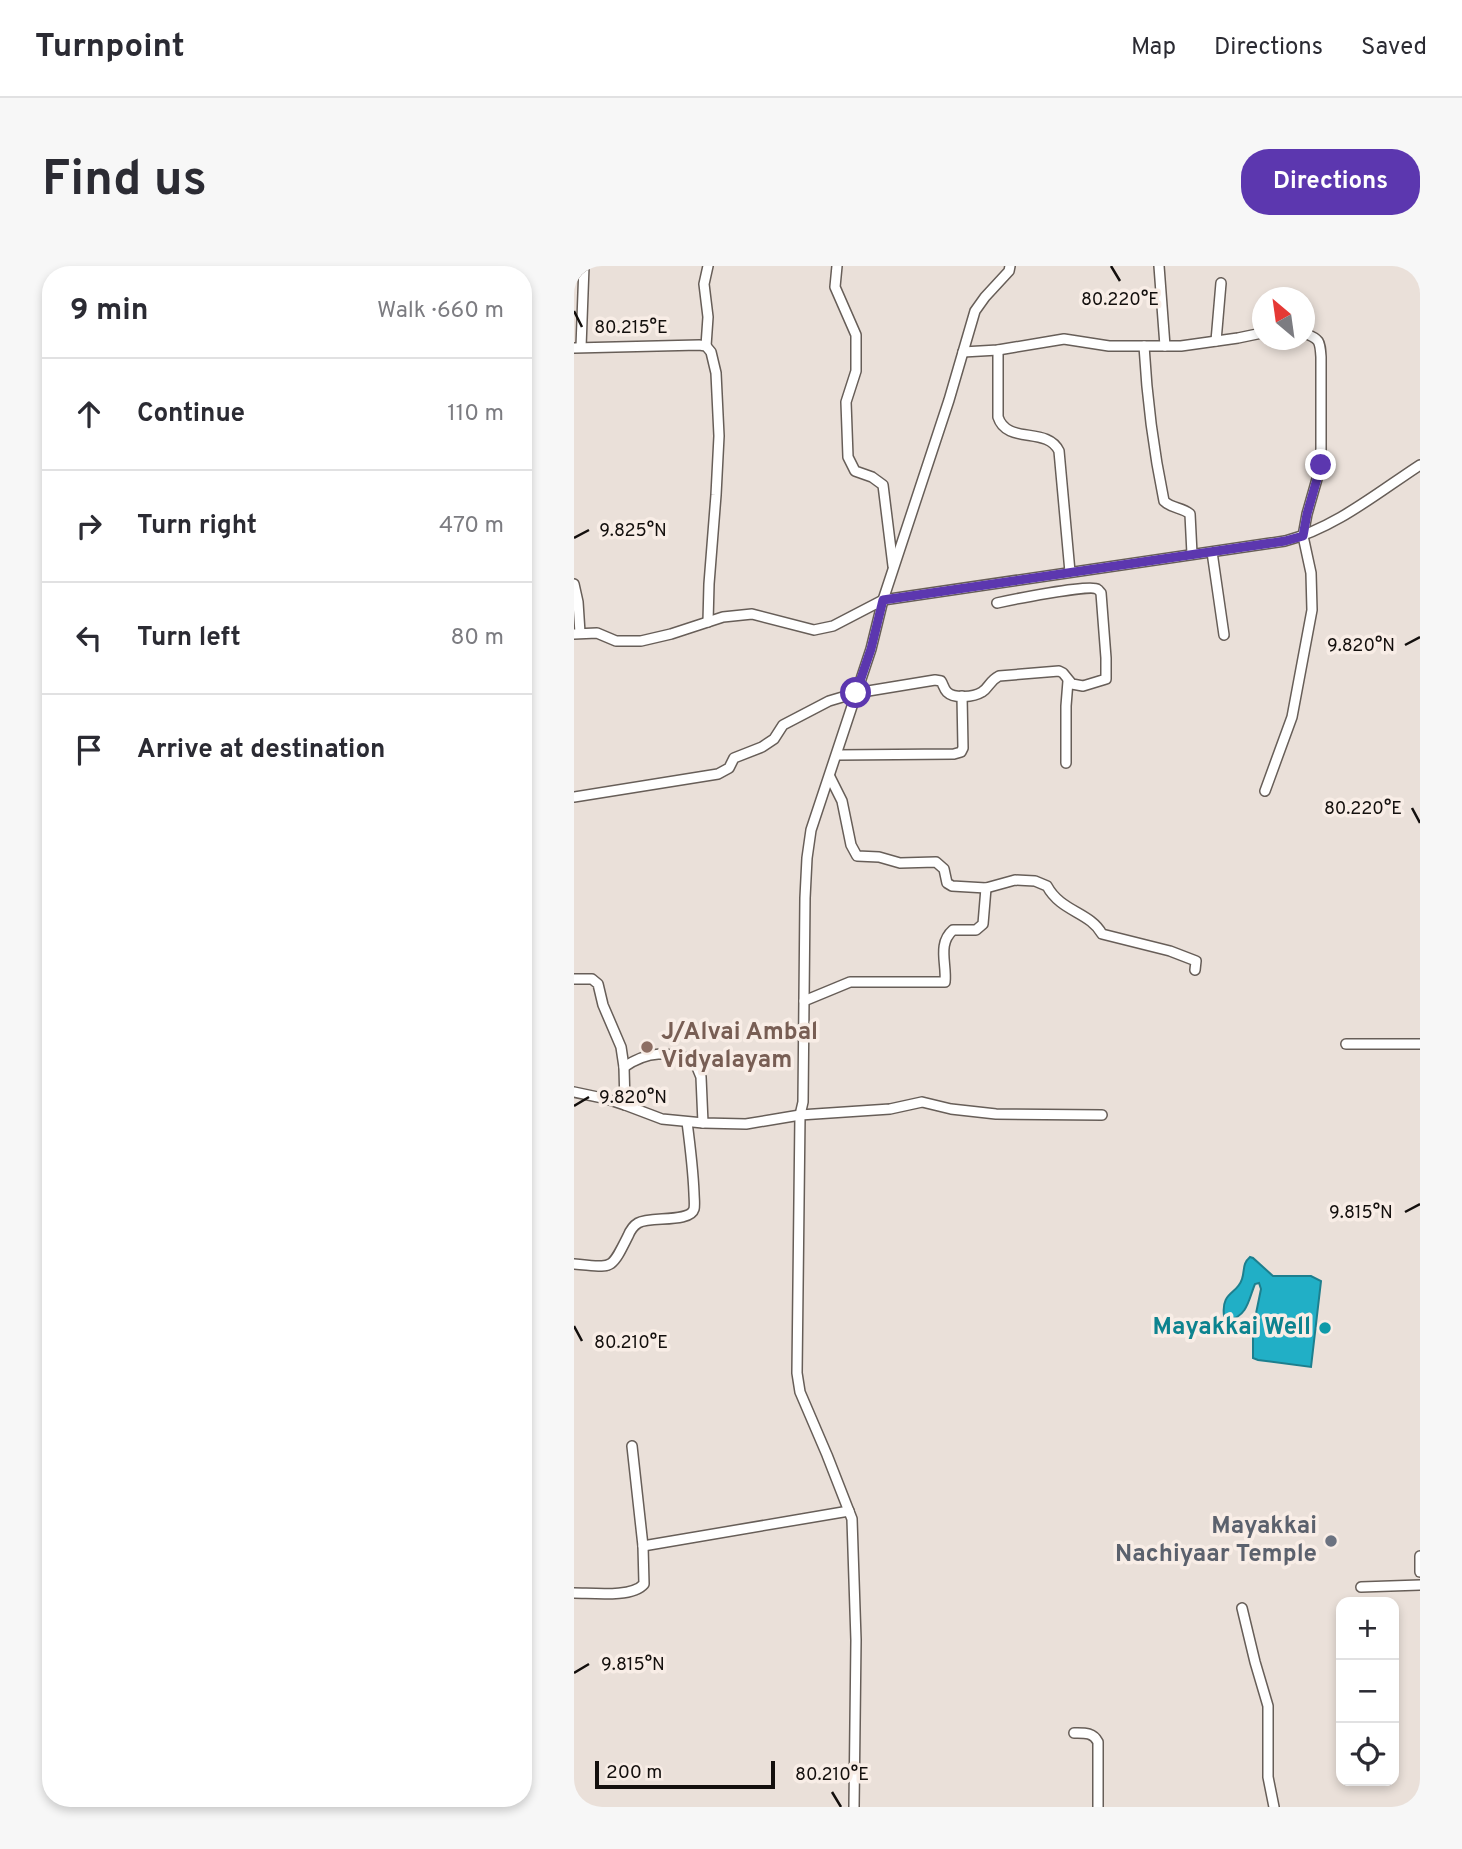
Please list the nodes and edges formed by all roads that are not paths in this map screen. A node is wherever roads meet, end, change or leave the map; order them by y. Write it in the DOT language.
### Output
graph roads {
  1 [pos="584,266"];
  2 [pos="708,266"];
  3 [pos="837,266"];
  4 [pos="1010,266"];
  5 [pos="1159,266"];
  6 [pos="1221,282"];
  7 [pos="1252,335"];
  8 [pos="1315,337"];
  9 [pos="1216,341"];
  10 [pos="706,346"];
  11 [pos="1144,346"];
  12 [pos="1165,346"];
  13 [pos="577,348"];
  14 [pos="998,351"];
  15 [pos="962,352"];
  16 [pos="1420,465"];
  17 [pos="1303,536"];
  18 [pos="1212,552"];
  19 [pos="1192,554"];
  20 [pos="893,571"];
  21 [pos="1070,572"];
  22 [pos="574,584"];
  23 [pos="883,600"];
  24 [pos="997,603"];
  25 [pos="708,622"];
  26 [pos="577,633"];
  27 [pos="1224,635"];
  28 [pos="1068,681"];
  29 [pos="856,693"];
  30 [pos="962,696"];
  31 [pos="837,755"];
  32 [pos="1066,763"];
  33 [pos="830,777"];
  34 [pos="1265,791"];
  35 [pos="574,797"];
  36 [pos="986,888"];
  37 [pos="1195,970"];
  38 [pos="574,979"];
  39 [pos="804,1001"];
  40 [pos="1346,1044"];
  41 [pos="1420,1044"];
  42 [pos="624,1067"];
  43 [pos="574,1091"];
  44 [pos="625,1105"];
  45 [pos="800,1115"];
  46 [pos="1102,1115"];
  47 [pos="687,1122"];
  48 [pos="703,1123"];
  49 [pos="574,1264"];
  50 [pos="632,1446"];
  51 [pos="849,1511"];
  52 [pos="643,1546"];
  53 [pos="1420,1556"];
  54 [pos="1420,1572"];
  55 [pos="1420,1585"];
  56 [pos="1361,1587"];
  57 [pos="574,1594"];
  58 [pos="1242,1608"];
  59 [pos="1074,1733"];
  60 [pos="855,1807"];
  61 [pos="1098,1807"];
  62 [pos="1274,1807"];
  1 -- 13 [label="street"];
  2 -- 10 [label="street"];
  3 -- 20 [label="street"];
  4 -- 15 [label="street"];
  5 -- 12 [label="street"];
  6 -- 9 [label="street"];
  7 -- 9 [label="street"];
  8 -- 17 [label="street"];
  9 -- 12 [label="street"];
  10 -- 13 [label="street"];
  10 -- 25 [label="street"];
  11 -- 12 [label="street"];
  11 -- 14 [label="street"];
  11 -- 19 [label="street"];
  14 -- 15 [label="street"];
  14 -- 21 [label="street"];
  15 -- 20 [label="street"];
  16 -- 17 [label="street"];
  17 -- 18 [label="street"];
  17 -- 34 [label="street"];
  18 -- 19 [label="street"];
  18 -- 27 [label="street"];
  19 -- 21 [label="street"];
  20 -- 23 [label="street"];
  21 -- 23 [label="street"];
  22 -- 26 [label="street"];
  23 -- 25 [label="street"];
  23 -- 29 [label="street"];
  24 -- 28 [label="street"];
  25 -- 26 [label="street"];
  28 -- 30 [label="street"];
  28 -- 32 [label="street"];
  29 -- 30 [label="street"];
  29 -- 31 [label="street"];
  29 -- 35 [label="street"];
  30 -- 31 [label="street"];
  31 -- 33 [label="street"];
  33 -- 36 [label="street"];
  33 -- 39 [label="street"];
  36 -- 37 [label="street"];
  36 -- 39 [label="street"];
  38 -- 42 [label="street"];
  39 -- 45 [label="street"];
  40 -- 41 [label="street"];
  42 -- 44 [label="street"];
  42 -- 48 [label="street"];
  43 -- 44 [label="street"];
  44 -- 47 [label="street"];
  45 -- 46 [label="street"];
  45 -- 48 [label="street"];
  45 -- 51 [label="street"];
  47 -- 48 [label="street"];
  47 -- 49 [label="street"];
  50 -- 52 [label="street"];
  51 -- 52 [label="street"];
  51 -- 60 [label="street"];
  52 -- 57 [label="street"];
  53 -- 54 [label="street"];
  55 -- 56 [label="street"];
  58 -- 62 [label="street"];
  59 -- 61 [label="street"];
}
